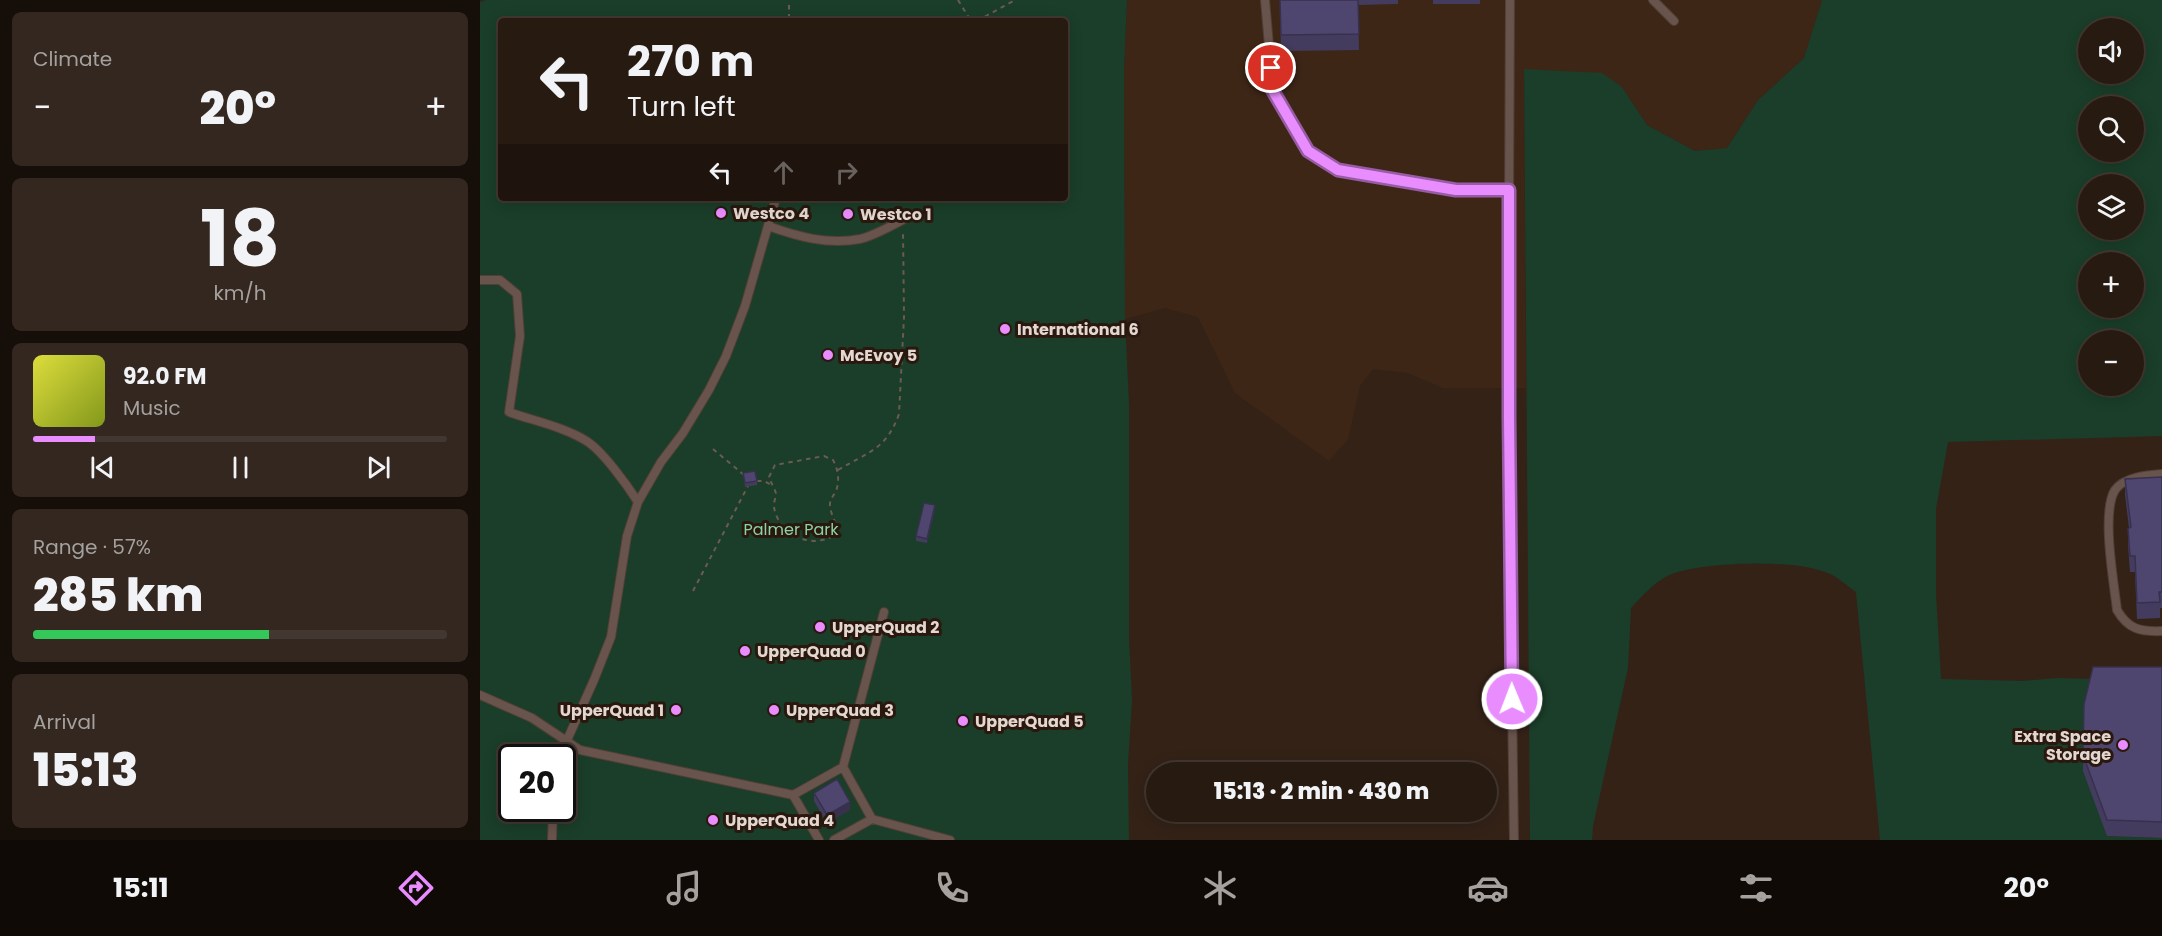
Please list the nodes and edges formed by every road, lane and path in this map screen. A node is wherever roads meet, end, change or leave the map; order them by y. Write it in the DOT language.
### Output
graph roads {
  1 [pos="958,0"];
  2 [pos="1015,0"];
  3 [pos="1264,0"];
  4 [pos="1510,0"];
  5 [pos="1653,0"];
  6 [pos="789,5"];
  7 [pos="789,18"];
  8 [pos="969,18"];
  9 [pos="982,18"];
  10 [pos="1674,21"];
  11 [pos="1509,190"];
  12 [pos="775,201"];
  13 [pos="912,215"];
  14 [pos="903,220"];
  15 [pos="768,226"];
  16 [pos="480,280"];
  17 [pos="713,449"];
  18 [pos="838,470"];
  19 [pos="2162,474"];
  20 [pos="747,477"];
  21 [pos="769,477"];
  22 [pos="756,480"];
  23 [pos="764,481"];
  24 [pos="771,484"];
  25 [pos="748,486"];
  26 [pos="638,502"];
  27 [pos="693,591"];
  28 [pos="884,612"];
  29 [pos="2162,631"];
  30 [pos="480,695"];
  31 [pos="566,741"];
  32 [pos="565,744"];
  33 [pos="843,767"];
  34 [pos="793,795"];
  35 [pos="872,819"];
  36 [pos="553,822"];
  37 [pos="552,840"];
  38 [pos="819,840"];
  39 [pos="834,840"];
  40 [pos="950,840"];
  41 [pos="1514,840"];
  1 -- 8 [label="path"];
  2 -- 9 [label="path"];
  3 -- 11 [label="lane"];
  4 -- 11 [label="lane"];
  5 -- 10 [label="lane"];
  6 -- 7 [label="path"];
  11 -- 41 [label="lane"];
  12 -- 15 [label="lane"];
  13 -- 14 [label="lane"];
  14 -- 15 [label="lane"];
  14 -- 18 [label="path"];
  15 -- 26 [label="lane"];
  16 -- 26 [label="lane"];
  17 -- 20 [label="path"];
  18 -- 21 [label="path"];
  18 -- 24 [label="path"];
  19 -- 29 [label="lane"];
  21 -- 23 [label="path"];
  21 -- 24 [label="path"];
  22 -- 23 [label="path"];
  23 -- 24 [label="path"];
  25 -- 27 [label="path"];
  26 -- 31 [label="lane"];
  28 -- 33 [label="lane"];
  30 -- 31 [label="lane"];
  31 -- 32 [label="lane"];
  31 -- 34 [label="lane"];
  33 -- 34 [label="lane"];
  33 -- 35 [label="lane"];
  34 -- 38 [label="lane"];
  35 -- 39 [label="lane"];
  35 -- 40 [label="lane"];
  36 -- 37 [label="lane"];
}
